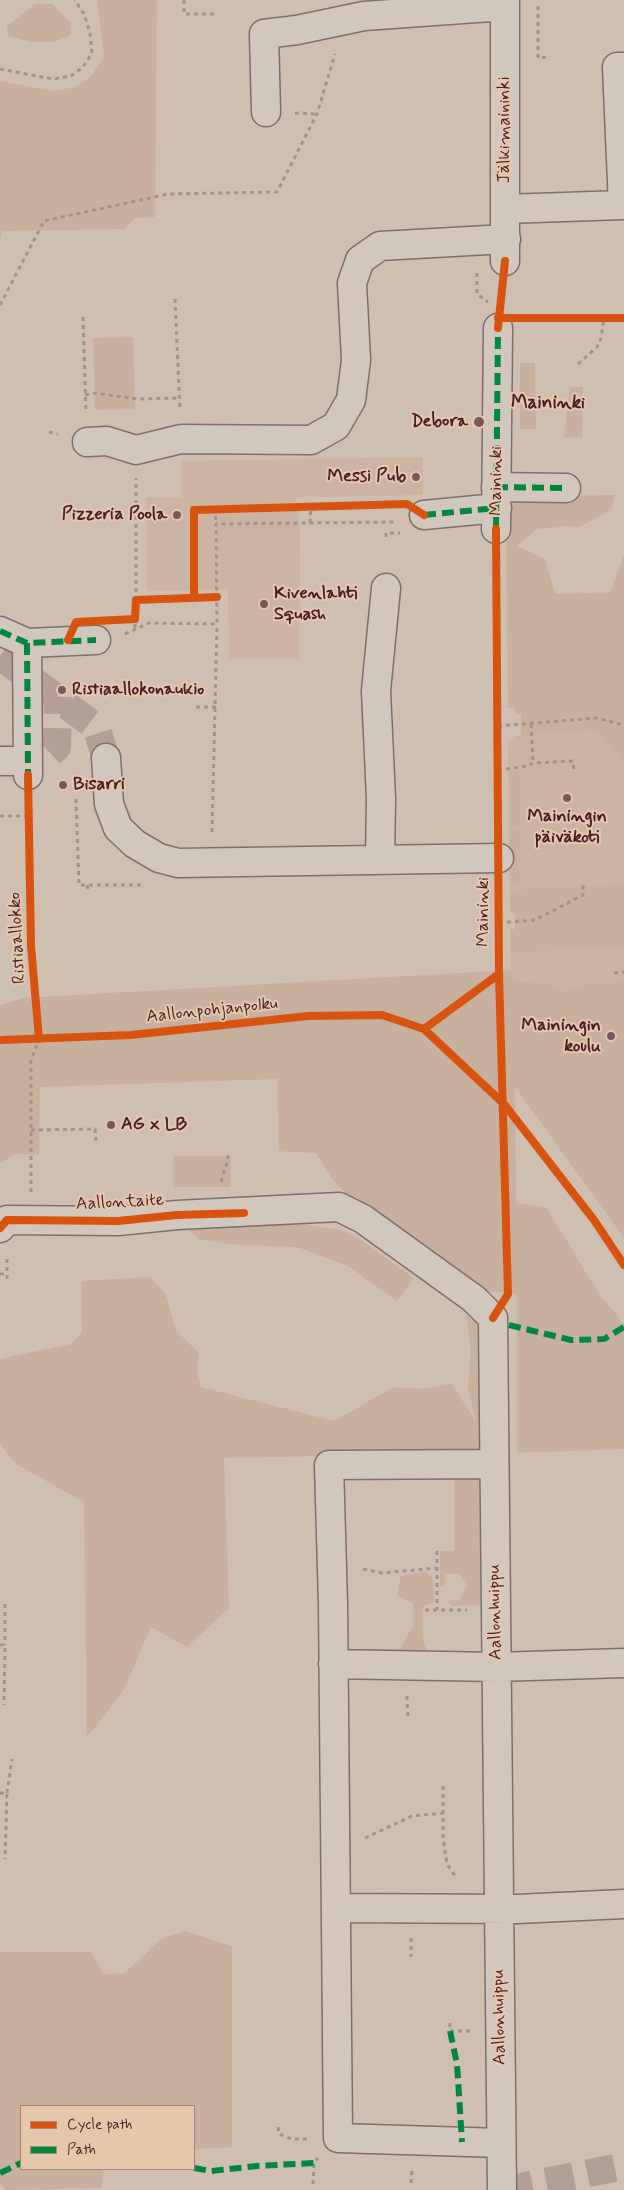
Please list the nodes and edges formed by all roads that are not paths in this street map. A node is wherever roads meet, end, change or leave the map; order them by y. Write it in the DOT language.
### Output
graph roads {
  1 [pos="505,3"];
  2 [pos="624,67"];
  3 [pos="266,112"];
  4 [pos="624,205"];
  5 [pos="506,209"];
  6 [pos="498,328"];
  7 [pos="87,442"];
  8 [pos="566,488"];
  9 [pos="496,508"];
  10 [pos="424,515"];
  11 [pos="386,588"];
  12 [pos="0,631"];
  13 [pos="107,639"];
  14 [pos="27,643"];
  15 [pos="106,758"];
  16 [pos="13,766"];
  17 [pos="499,858"];
  18 [pos="380,860"];
  19 [pos="244,1213"];
  20 [pos="0,1228"];
  21 [pos="494,1464"];
  22 [pos="624,1663"];
  23 [pos="333,1664"];
  24 [pos="496,1667"];
  25 [pos="624,1904"];
  26 [pos="336,1908"];
  27 [pos="490,1908"];
  28 [pos="501,2143"];
  29 [pos="502,2190"];
  1 -- 3 [label="street"];
  1 -- 5 [label="street, Jälkimaininki"];
  2 -- 4 [label="street"];
  4 -- 5 [label="street"];
  5 -- 7 [label="street, Jälkimaininki"];
  6 -- 9 [label="street, Maininki"];
  8 -- 9 [label="street"];
  9 -- 10 [label="street"];
  11 -- 18 [label="street"];
  12 -- 14 [label="street"];
  13 -- 14 [label="street"];
  14 -- 16 [label="street"];
  15 -- 18 [label="street"];
  17 -- 18 [label="street"];
  19 -- 20 [label="street, Aallontaite"];
  19 -- 21 [label="street, Aallonhuippu"];
  21 -- 23 [label="street"];
  21 -- 24 [label="street, Aallonhuippu"];
  22 -- 24 [label="street"];
  23 -- 24 [label="street"];
  23 -- 26 [label="street"];
  24 -- 27 [label="street, Aallonhuippu"];
  25 -- 27 [label="street"];
  26 -- 27 [label="street"];
  26 -- 28 [label="street"];
  27 -- 28 [label="street, Aallonhuippu"];
  28 -- 29 [label="street, Aallonhuippu"];
}
